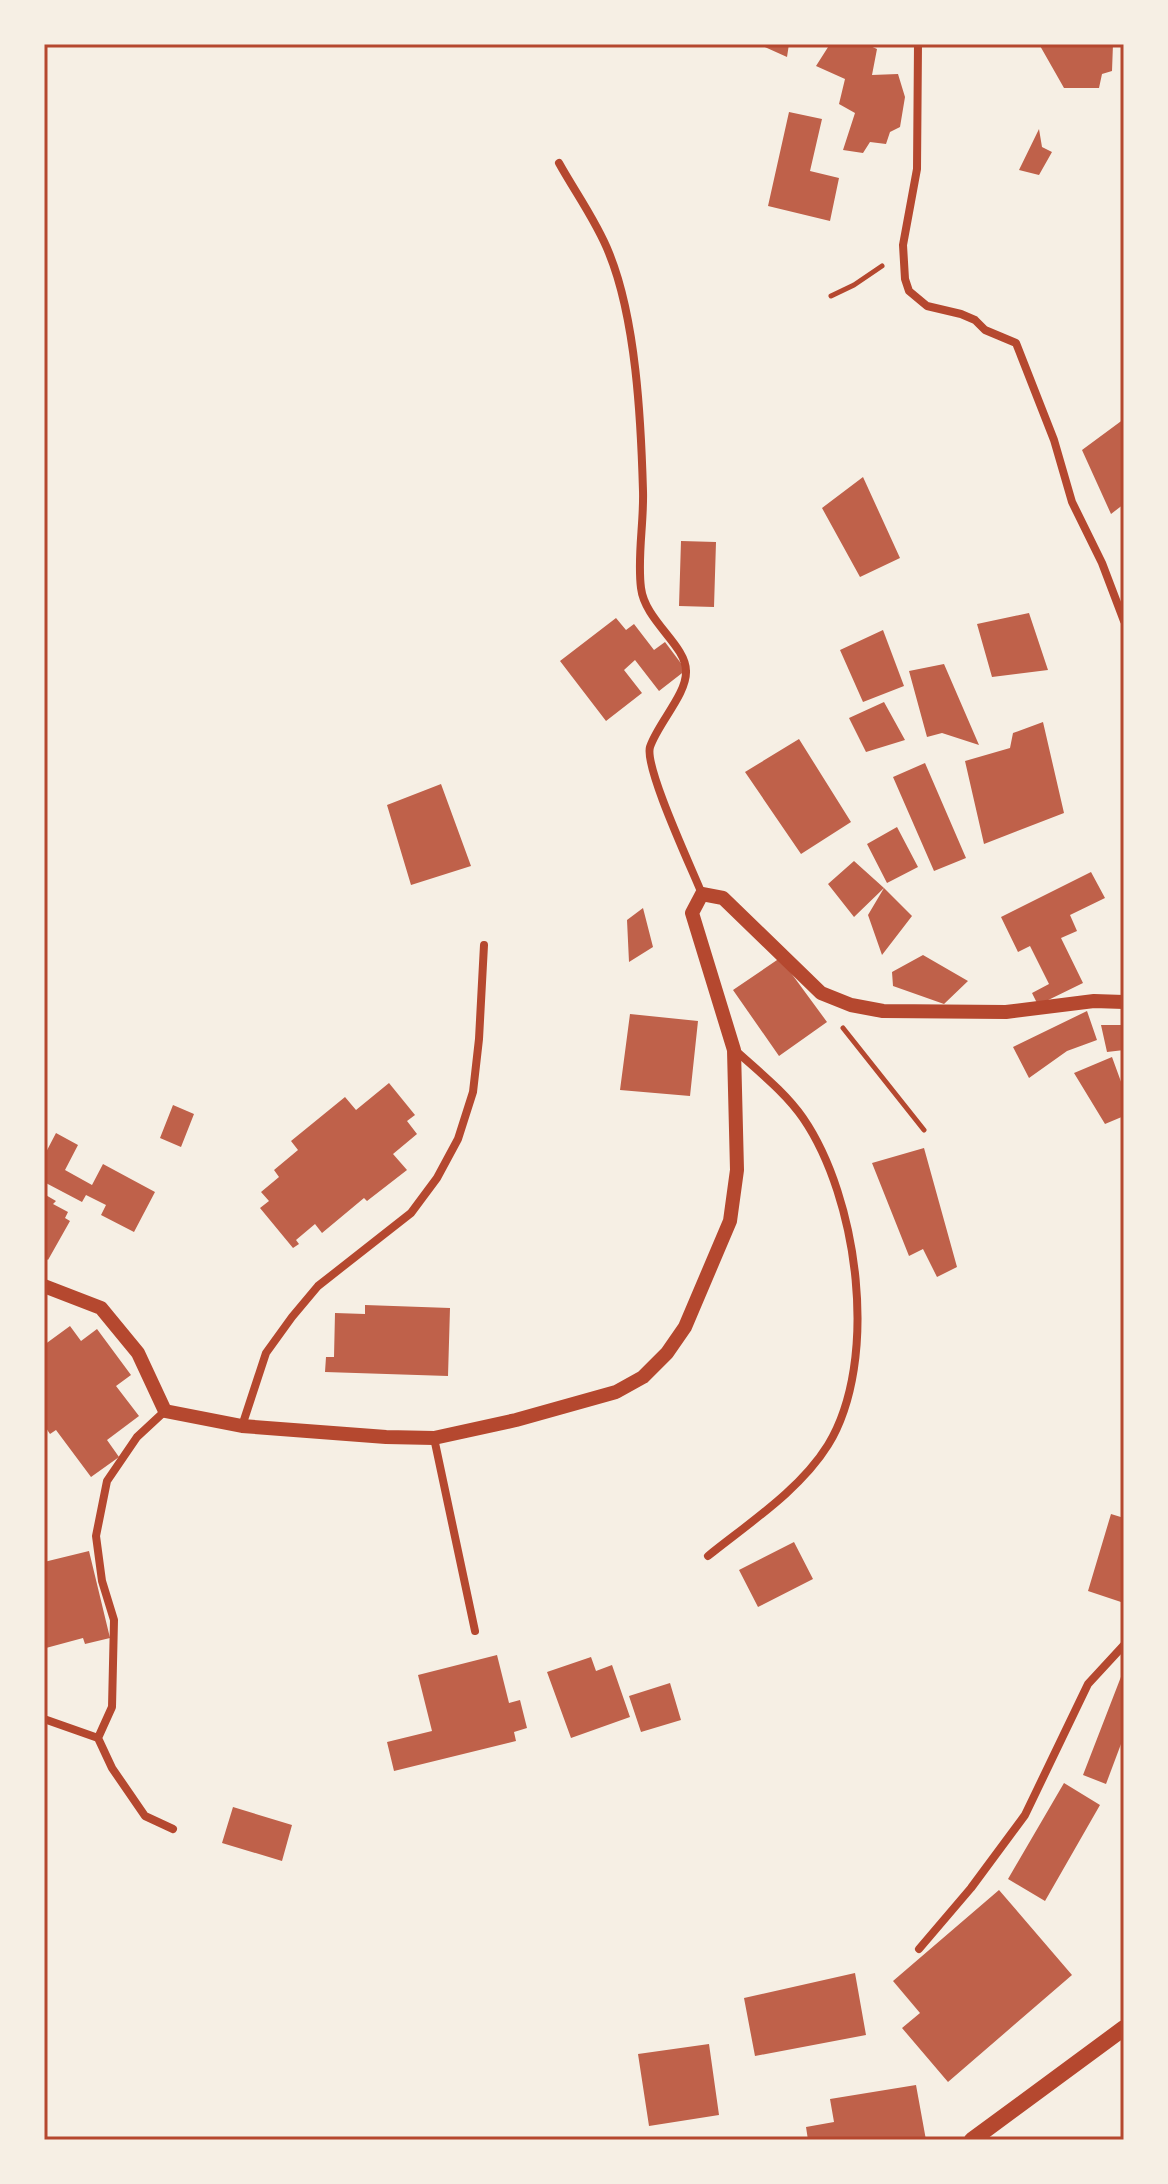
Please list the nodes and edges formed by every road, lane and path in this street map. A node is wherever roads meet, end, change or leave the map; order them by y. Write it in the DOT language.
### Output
graph roads {
  1 [pos="918,44"];
  2 [pos="559,163"];
  3 [pos="903,245"];
  4 [pos="831,296"];
  5 [pos="1124,621"];
  6 [pos="702,894"];
  7 [pos="484,945"];
  8 [pos="821,993"];
  9 [pos="1124,1002"];
  10 [pos="734,1050"];
  11 [pos="924,1130"];
  12 [pos="44,1286"];
  13 [pos="165,1411"];
  14 [pos="242,1426"];
  15 [pos="434,1438"];
  16 [pos="708,1556"];
  17 [pos="475,1631"];
  18 [pos="1124,1645"];
  19 [pos="44,1719"];
  20 [pos="98,1738"];
  21 [pos="173,1829"];
  22 [pos="919,1949"];
  23 [pos="1124,2028"];
  24 [pos="972,2140"];
  1 -- 3 [label="street"];
  2 -- 6 [label="street"];
  3 -- 4 [label="path"];
  3 -- 5 [label="street"];
  6 -- 8 [label="street"];
  6 -- 10 [label="street"];
  7 -- 14 [label="street"];
  8 -- 9 [label="street"];
  8 -- 11 [label="path"];
  10 -- 15 [label="street"];
  10 -- 16 [label="street"];
  12 -- 13 [label="street"];
  13 -- 14 [label="street"];
  13 -- 20 [label="street"];
  14 -- 15 [label="street"];
  15 -- 17 [label="street"];
  18 -- 22 [label="street"];
  19 -- 20 [label="street"];
  20 -- 21 [label="street"];
  23 -- 24 [label="main road"];
}
